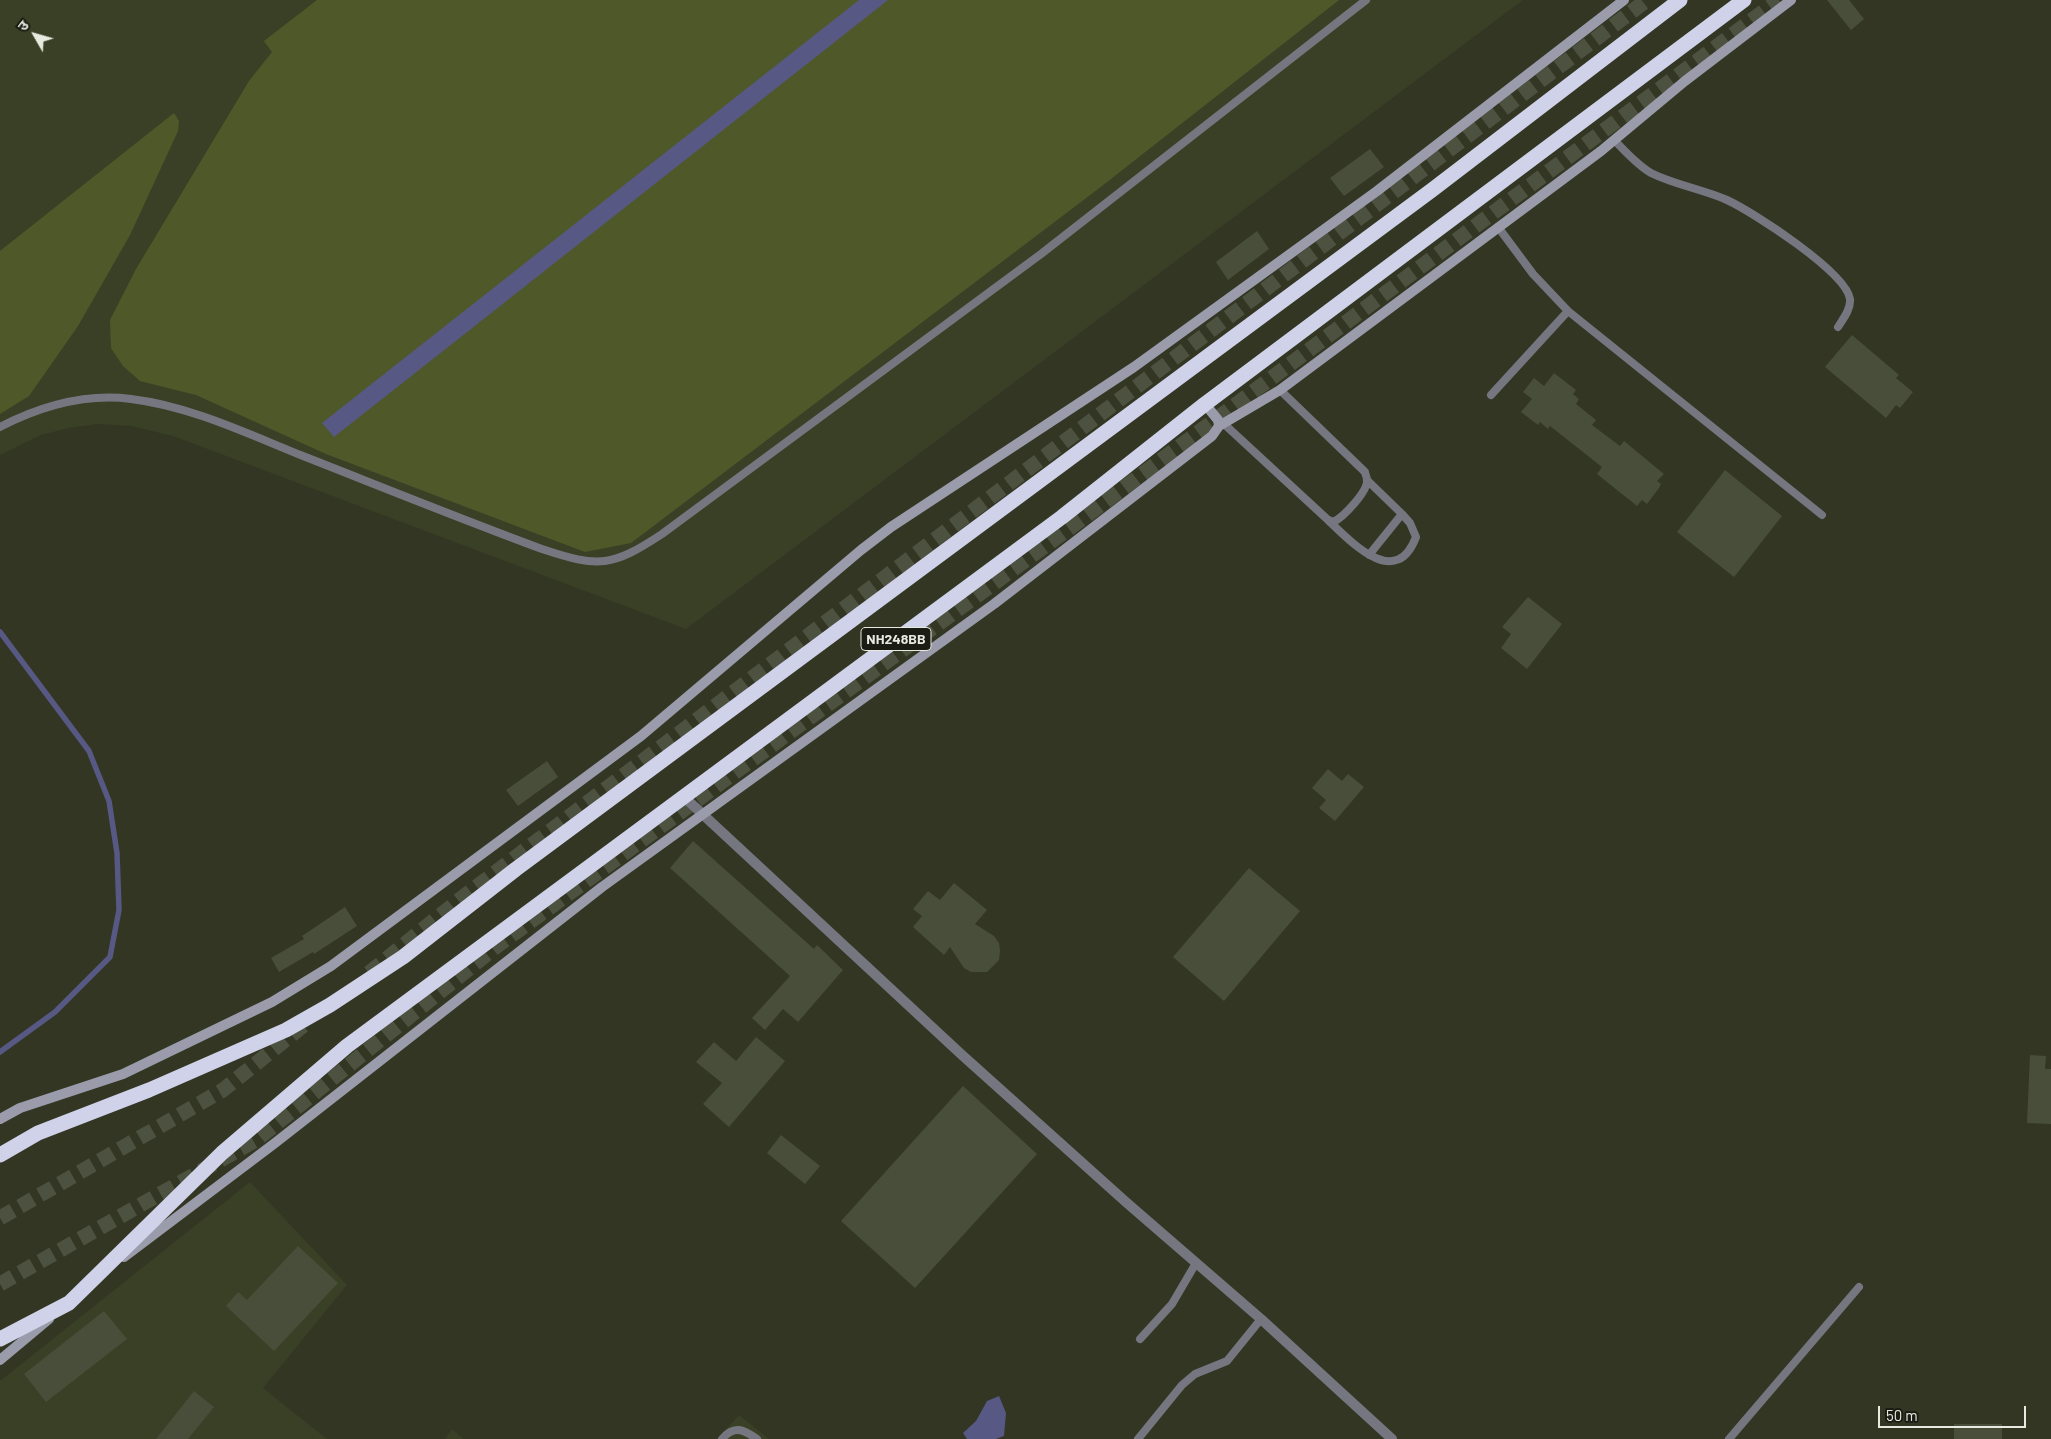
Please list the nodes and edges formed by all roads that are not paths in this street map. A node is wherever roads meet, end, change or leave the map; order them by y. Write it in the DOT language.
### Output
graph roads {
  1 [pos="1366,0"];
  2 [pos="1624,0"];
  3 [pos="1680,0"];
  4 [pos="1744,0"];
  5 [pos="1791,0"];
  6 [pos="1614,140"];
  7 [pos="1498,228"];
  8 [pos="1568,311"];
  9 [pos="1838,327"];
  10 [pos="1280,390"];
  11 [pos="1491,395"];
  12 [pos="1205,404"];
  13 [pos="1221,424"];
  14 [pos="0,426"];
  15 [pos="1367,480"];
  16 [pos="1402,514"];
  17 [pos="1822,516"];
  18 [pos="1328,519"];
  19 [pos="1369,555"];
  20 [pos="682,796"];
  21 [pos="701,815"];
  22 [pos="0,1119"];
  23 [pos="0,1155"];
  24 [pos="1196,1263"];
  25 [pos="1859,1287"];
  26 [pos="69,1303"];
  27 [pos="1261,1319"];
  28 [pos="0,1339"];
  29 [pos="1140,1339"];
  30 [pos="0,1360"];
  31 [pos="722,1439"];
  32 [pos="757,1439"];
  33 [pos="1138,1439"];
  34 [pos="1392,1439"];
  35 [pos="1729,1439"];
  1 -- 14 [label="lane"];
  2 -- 22 [label="street"];
  3 -- 23 [label="highway, NH248BB"];
  4 -- 12 [label="highway, NH248BB"];
  5 -- 6 [label="street"];
  6 -- 7 [label="street"];
  6 -- 9 [label="lane"];
  7 -- 8 [label="lane"];
  7 -- 10 [label="street"];
  8 -- 11 [label="lane"];
  8 -- 17 [label="lane"];
  10 -- 13 [label="street"];
  10 -- 15 [label="lane"];
  12 -- 13 [label="street"];
  12 -- 20 [label="highway, NH248BB"];
  13 -- 18 [label="lane"];
  13 -- 21 [label="street"];
  15 -- 16 [label="lane"];
  15 -- 18 [label="lane"];
  16 -- 19 [label="lane"];
  16 -- 19 [label="lane"];
  18 -- 19 [label="lane"];
  20 -- 21 [label="street"];
  20 -- 26 [label="highway, NH248BB"];
  21 -- 24 [label="street"];
  21 -- 26 [label="street"];
  24 -- 27 [label="street"];
  24 -- 29 [label="lane"];
  25 -- 35 [label="lane"];
  26 -- 28 [label="highway"];
  26 -- 30 [label="street"];
  27 -- 33 [label="lane"];
  27 -- 34 [label="street"];
  31 -- 32 [label="lane"];
}
